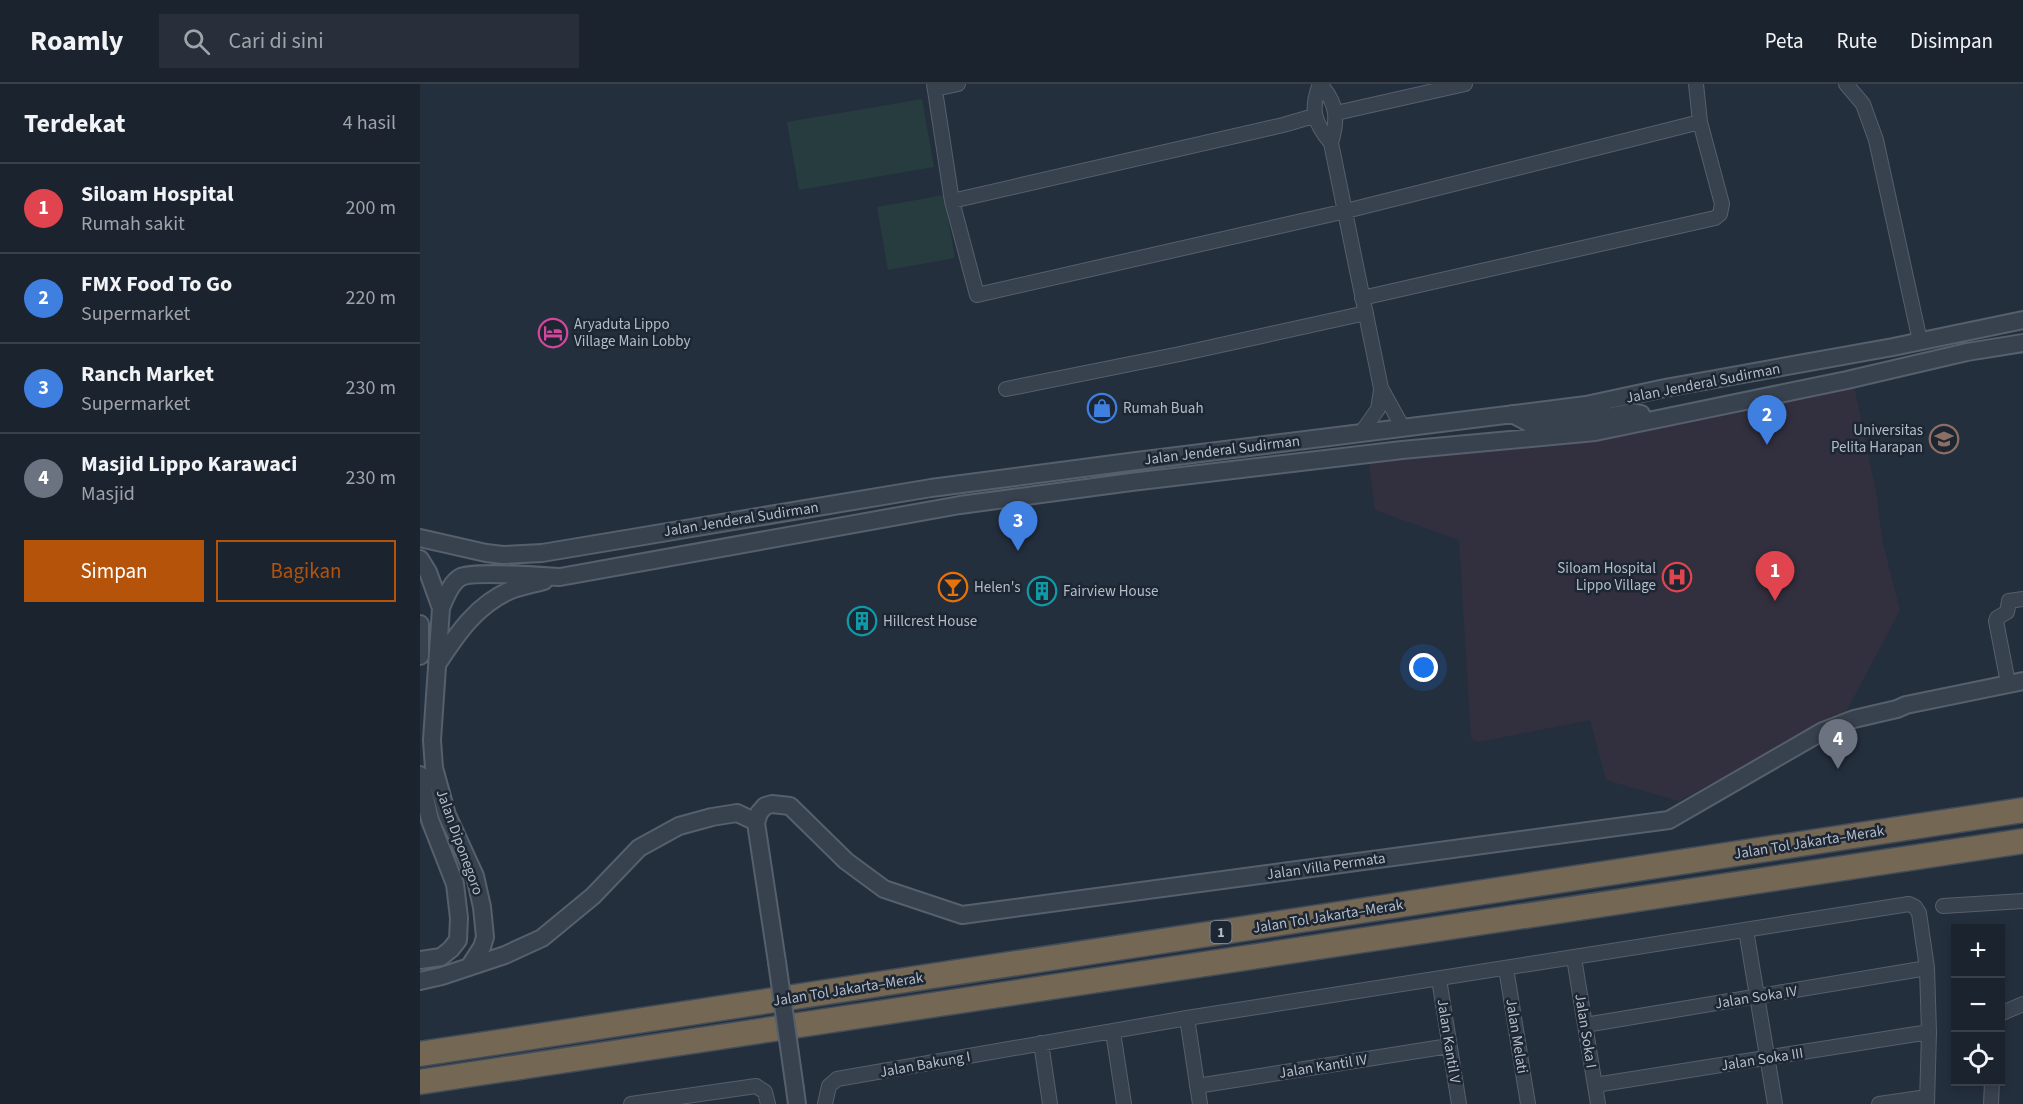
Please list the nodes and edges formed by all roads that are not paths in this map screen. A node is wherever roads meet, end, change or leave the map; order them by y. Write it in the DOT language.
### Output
graph roads {
  1 [pos="958,84"];
  2 [pos="1320,84"];
  3 [pos="1465,84"];
  4 [pos="1696,84"];
  5 [pos="1846,84"];
  6 [pos="934,86"];
  7 [pos="1336,113"];
  8 [pos="1314,116"];
  9 [pos="1700,122"];
  10 [pos="1331,143"];
  11 [pos="952,201"];
  12 [pos="1346,211"];
  13 [pos="1362,298"];
  14 [pos="1366,313"];
  15 [pos="2023,320"];
  16 [pos="1920,341"];
  17 [pos="2023,343"];
  18 [pos="1967,352"];
  19 [pos="1381,388"];
  20 [pos="1006,389"];
  21 [pos="1512,414"];
  22 [pos="1644,421"];
  23 [pos="1402,428"];
  24 [pos="1361,433"];
  25 [pos="420,538"];
  26 [pos="464,550"];
  27 [pos="420,559"];
  28 [pos="461,577"];
  29 [pos="560,577"];
  30 [pos="2023,599"];
  31 [pos="441,608"];
  32 [pos="420,624"];
  33 [pos="421,649"];
  34 [pos="420,656"];
  35 [pos="436,666"];
  36 [pos="2016,686"];
  37 [pos="420,775"];
  38 [pos="765,806"];
  39 [pos="2023,810"];
  40 [pos="737,813"];
  41 [pos="756,823"];
  42 [pos="2023,841"];
  43 [pos="2023,901"];
  44 [pos="1943,906"];
  45 [pos="1746,930"];
  46 [pos="1574,958"];
  47 [pos="420,960"];
  48 [pos="469,967"];
  49 [pos="1506,968"];
  50 [pos="1927,968"];
  51 [pos="1439,979"];
  52 [pos="420,981"];
  53 [pos="1757,997"];
  54 [pos="2023,1004"];
  55 [pos="2005,1012"];
  56 [pos="1187,1018"];
  57 [pos="1585,1025"];
  58 [pos="1113,1032"];
  59 [pos="1929,1032"];
  60 [pos="1041,1043"];
  61 [pos="1449,1046"];
  62 [pos="420,1054"];
  63 [pos="1768,1058"];
  64 [pos="420,1082"];
  65 [pos="1595,1085"];
  66 [pos="1197,1086"];
  67 [pos="796,1097"];
  68 [pos="1927,1100"];
  69 [pos="631,1104"];
  70 [pos="768,1104"];
  71 [pos="825,1104"];
  72 [pos="1050,1104"];
  73 [pos="1124,1104"];
  74 [pos="1200,1104"];
  75 [pos="1459,1104"];
  76 [pos="1528,1104"];
  77 [pos="1598,1104"];
  78 [pos="1775,1104"];
  79 [pos="1879,1104"];
  1 -- 6 [label="street"];
  2 -- 7 [label="street"];
  2 -- 8 [label="street"];
  3 -- 7 [label="street"];
  4 -- 9 [label="street"];
  5 -- 16 [label="street"];
  6 -- 11 [label="street"];
  7 -- 10 [label="street"];
  8 -- 10 [label="street"];
  8 -- 11 [label="street"];
  9 -- 12 [label="street"];
  9 -- 13 [label="street"];
  10 -- 12 [label="street"];
  11 -- 12 [label="street"];
  12 -- 13 [label="street"];
  13 -- 14 [label="street"];
  14 -- 19 [label="street"];
  14 -- 20 [label="street"];
  15 -- 16 [label="street, Jalan Jenderal Sudirman"];
  16 -- 18 [label="street"];
  16 -- 21 [label="street, Jalan Jenderal Sudirman"];
  17 -- 18 [label="street, Jalan Jenderal Sudirman"];
  18 -- 22 [label="street, Jalan Jenderal Sudirman"];
  19 -- 23 [label="street"];
  19 -- 24 [label="street"];
  21 -- 22 [label="street"];
  21 -- 23 [label="street, Jalan Jenderal Sudirman"];
  22 -- 29 [label="street, Jalan Jenderal Sudirman"];
  23 -- 24 [label="street, Jalan Jenderal Sudirman"];
  24 -- 26 [label="street, Jalan Jenderal Sudirman"];
  25 -- 26 [label="street, Jalan Jenderal Sudirman"];
  26 -- 28 [label="street"];
  27 -- 31 [label="street, Jalan Diponegoro"];
  28 -- 29 [label="street, Jalan Jenderal Sudirman"];
  28 -- 31 [label="street"];
  29 -- 35 [label="street"];
  30 -- 36 [label="street"];
  31 -- 35 [label="street, Jalan Diponegoro"];
  32 -- 33 [label="street"];
  33 -- 34 [label="street"];
  35 -- 48 [label="street, Jalan Diponegoro"];
  36 -- 38 [label="street, Jalan Villa Permata"];
  37 -- 47 [label="street, Jalan Diponegoro"];
  38 -- 40 [label="street, Jalan Villa Permata"];
  38 -- 41 [label="street"];
  39 -- 62 [label="highway, Jalan Tol Jakarta–Merak / 1"];
  40 -- 41 [label="street"];
  40 -- 48 [label="street, Jalan Villa Permata"];
  41 -- 67 [label="street, bridge"];
  42 -- 64 [label="highway, Jalan Tol Jakarta–Merak / 1"];
  43 -- 44 [label="street"];
  45 -- 46 [label="street, Jalan Bakung I"];
  45 -- 50 [label="street, Jalan Bakung I"];
  45 -- 53 [label="street"];
  46 -- 49 [label="street, Jalan Bakung I"];
  46 -- 57 [label="street, Jalan Soka I"];
  48 -- 52 [label="street"];
  49 -- 51 [label="street, Jalan Bakung I"];
  49 -- 76 [label="street, Jalan Melati"];
  50 -- 53 [label="street, Jalan Soka IV"];
  50 -- 59 [label="street"];
  51 -- 56 [label="street, Jalan Bakung I"];
  51 -- 61 [label="street, Jalan Kantil V"];
  53 -- 57 [label="street, Jalan Soka IV"];
  53 -- 63 [label="street"];
  54 -- 55 [label="street"];
  56 -- 58 [label="street, Jalan Bakung I"];
  56 -- 66 [label="street"];
  57 -- 65 [label="street, Jalan Soka I"];
  58 -- 60 [label="street, Jalan Bakung I"];
  58 -- 73 [label="street"];
  59 -- 63 [label="street, Jalan Soka III"];
  59 -- 68 [label="street"];
  60 -- 71 [label="street, Jalan Bakung I"];
  60 -- 72 [label="street"];
  61 -- 66 [label="street, Jalan Kantil IV"];
  61 -- 75 [label="street, Jalan Kantil V"];
  63 -- 65 [label="street, Jalan Soka III"];
  63 -- 78 [label="street"];
  65 -- 77 [label="street, Jalan Soka I"];
  66 -- 74 [label="street"];
  68 -- 79 [label="street"];
  69 -- 70 [label="street"];
}
